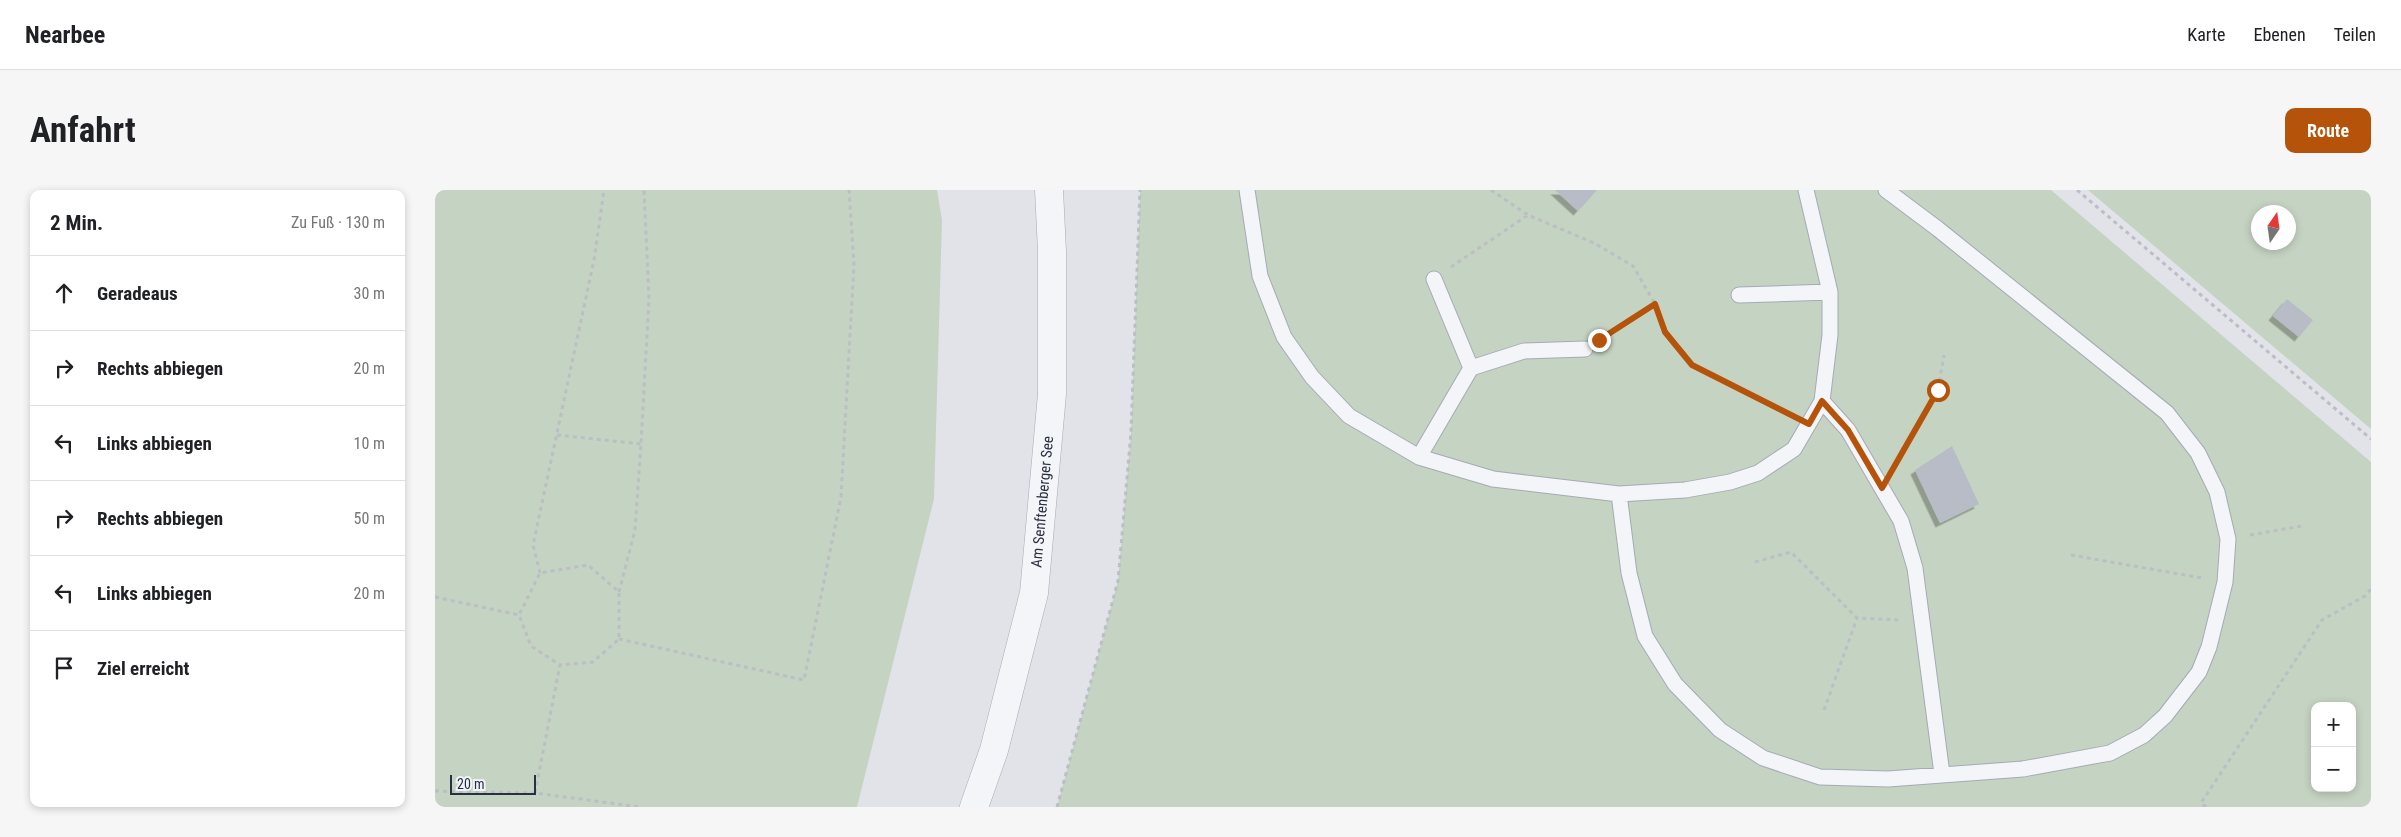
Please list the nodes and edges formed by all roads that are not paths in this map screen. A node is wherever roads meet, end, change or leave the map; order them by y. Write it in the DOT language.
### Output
graph roads {
  1 [pos="1049,190"];
  2 [pos="1247,190"];
  3 [pos="1806,190"];
  4 [pos="1886,190"];
  5 [pos="1434,279"];
  6 [pos="1830,292"];
  7 [pos="1739,295"];
  8 [pos="1585,349"];
  9 [pos="1471,368"];
  10 [pos="1822,401"];
  11 [pos="1419,457"];
  12 [pos="1619,494"];
  13 [pos="1942,774"];
  14 [pos="974,807"];
  1 -- 14 [label="street, Am Senftenberger See"];
  2 -- 11 [label="lane"];
  3 -- 6 [label="lane"];
  4 -- 13 [label="lane"];
  5 -- 9 [label="lane"];
  6 -- 7 [label="lane"];
  6 -- 10 [label="lane"];
  8 -- 9 [label="lane"];
  9 -- 11 [label="lane"];
  10 -- 12 [label="lane"];
  10 -- 13 [label="lane"];
  11 -- 12 [label="lane"];
  12 -- 13 [label="lane"];
}
